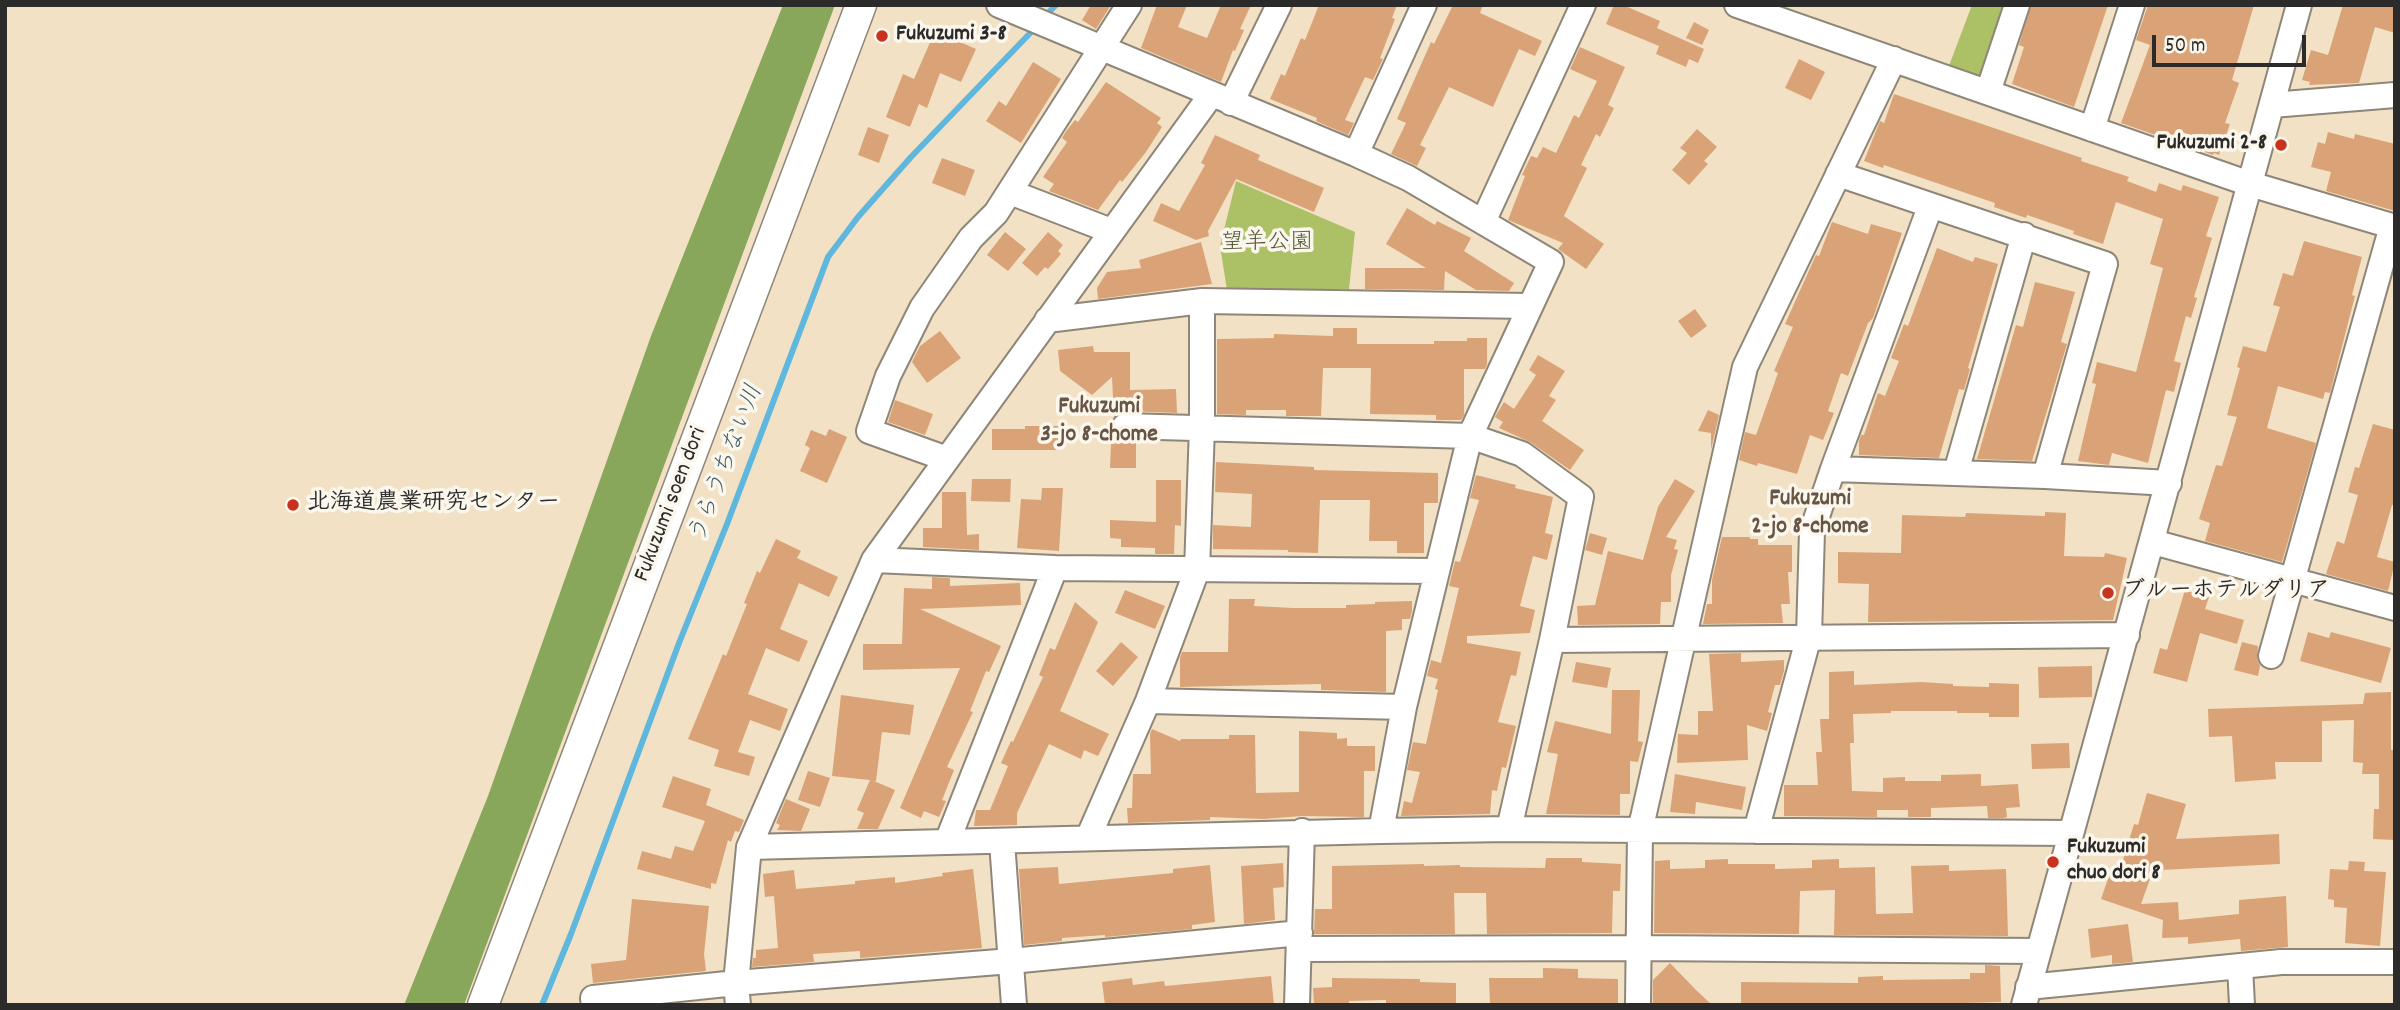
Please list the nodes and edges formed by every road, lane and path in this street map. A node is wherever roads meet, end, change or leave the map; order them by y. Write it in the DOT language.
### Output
graph roads {
  1 [pos="861,5"];
  2 [pos="999,5"];
  3 [pos="1129,5"];
  4 [pos="1279,5"];
  5 [pos="1424,5"];
  6 [pos="1583,5"];
  7 [pos="1737,5"];
  8 [pos="2017,5"];
  9 [pos="2132,5"];
  10 [pos="2299,5"];
  11 [pos="1101,48"];
  12 [pos="1894,59"];
  13 [pos="1988,92"];
  14 [pos="2395,95"];
  15 [pos="1221,99"];
  16 [pos="2272,105"];
  17 [pos="2092,129"];
  18 [pos="1356,154"];
  19 [pos="1838,174"];
  20 [pos="2250,184"];
  21 [pos="1010,192"];
  22 [pos="1930,207"];
  23 [pos="1483,222"];
  24 [pos="2393,226"];
  25 [pos="1111,231"];
  26 [pos="2024,235"];
  27 [pos="1202,301"];
  28 [pos="1530,306"];
  29 [pos="1047,320"];
  30 [pos="1125,426"];
  31 [pos="1202,427"];
  32 [pos="1470,436"];
  33 [pos="947,459"];
  34 [pos="1833,469"];
  35 [pos="1956,472"];
  36 [pos="2045,476"];
  37 [pos="2169,483"];
  38 [pos="2153,542"];
  39 [pos="874,560"];
  40 [pos="1055,568"];
  41 [pos="1196,570"];
  42 [pos="1436,571"];
  43 [pos="2292,580"];
  44 [pos="2395,608"];
  45 [pos="2127,635"];
  46 [pos="1809,636"];
  47 [pos="1552,640"];
  48 [pos="1682,640"];
  49 [pos="2270,656"];
  50 [pos="1148,701"];
  51 [pos="1404,707"];
  52 [pos="1509,829"];
  53 [pos="1302,831"];
  54 [pos="1381,831"];
  55 [pos="1640,831"];
  56 [pos="1756,831"];
  57 [pos="2071,833"];
  58 [pos="1088,838"];
  59 [pos="947,842"];
  60 [pos="1002,842"];
  61 [pos="749,847"];
  62 [pos="1299,941"];
  63 [pos="1638,948"];
  64 [pos="2038,951"];
  65 [pos="1011,961"];
  66 [pos="2395,962"];
  67 [pos="2240,966"];
  68 [pos="737,994"];
  69 [pos="2026,996"];
  70 [pos="483,1005"];
  71 [pos="594,1005"];
  72 [pos="1014,1005"];
  73 [pos="1297,1005"];
  74 [pos="1638,1005"];
  75 [pos="2242,1005"];
  1 -- 70 [label="main road, Fukuzumi soen dori"];
  2 -- 11 [label="street"];
  3 -- 11 [label="street"];
  4 -- 15 [label="street"];
  5 -- 18 [label="street"];
  6 -- 23 [label="street"];
  7 -- 12 [label="street"];
  8 -- 13 [label="street"];
  9 -- 17 [label="street"];
  10 -- 16 [label="street"];
  11 -- 15 [label="street"];
  11 -- 21 [label="street"];
  12 -- 13 [label="street"];
  12 -- 19 [label="street"];
  13 -- 17 [label="street"];
  14 -- 16 [label="street"];
  15 -- 18 [label="street"];
  15 -- 25 [label="street"];
  16 -- 20 [label="street"];
  17 -- 20 [label="street"];
  18 -- 23 [label="street"];
  19 -- 22 [label="street"];
  19 -- 48 [label="street"];
  20 -- 24 [label="street"];
  20 -- 37 [label="street"];
  21 -- 25 [label="street"];
  21 -- 33 [label="street"];
  22 -- 26 [label="street"];
  22 -- 34 [label="street"];
  23 -- 28 [label="street"];
  24 -- 43 [label="street"];
  25 -- 29 [label="street"];
  26 -- 35 [label="street"];
  26 -- 36 [label="street"];
  27 -- 28 [label="street"];
  27 -- 29 [label="street"];
  27 -- 31 [label="street"];
  28 -- 32 [label="street"];
  29 -- 33 [label="street"];
  30 -- 31 [label="street"];
  31 -- 32 [label="street"];
  31 -- 41 [label="street"];
  32 -- 42 [label="street"];
  32 -- 47 [label="street"];
  33 -- 39 [label="street"];
  34 -- 35 [label="street"];
  34 -- 46 [label="street"];
  35 -- 36 [label="street"];
  36 -- 37 [label="street"];
  37 -- 38 [label="street"];
  38 -- 43 [label="street"];
  38 -- 45 [label="street"];
  39 -- 40 [label="street"];
  39 -- 61 [label="street"];
  40 -- 41 [label="street"];
  40 -- 59 [label="street"];
  41 -- 42 [label="street"];
  41 -- 50 [label="street"];
  42 -- 51 [label="street"];
  43 -- 44 [label="street"];
  43 -- 49 [label="street"];
  45 -- 46 [label="street"];
  45 -- 57 [label="street"];
  46 -- 48 [label="street"];
  46 -- 56 [label="street"];
  47 -- 48 [label="street"];
  47 -- 52 [label="street"];
  48 -- 55 [label="street"];
  50 -- 51 [label="street"];
  50 -- 58 [label="street"];
  51 -- 54 [label="street"];
  52 -- 54 [label="street"];
  52 -- 55 [label="street"];
  53 -- 54 [label="street"];
  53 -- 58 [label="street"];
  53 -- 62 [label="street"];
  55 -- 56 [label="street"];
  55 -- 63 [label="street"];
  56 -- 57 [label="street"];
  57 -- 64 [label="street"];
  58 -- 60 [label="street"];
  59 -- 60 [label="street"];
  59 -- 61 [label="street"];
  60 -- 65 [label="street"];
  61 -- 68 [label="street"];
  62 -- 63 [label="street"];
  62 -- 65 [label="street"];
  62 -- 73 [label="street"];
  63 -- 64 [label="street"];
  63 -- 74 [label="street"];
  64 -- 69 [label="street"];
  65 -- 68 [label="street"];
  65 -- 72 [label="street"];
  66 -- 67 [label="street"];
  67 -- 69 [label="street"];
  67 -- 75 [label="street"];
  68 -- 71 [label="street"];
}
